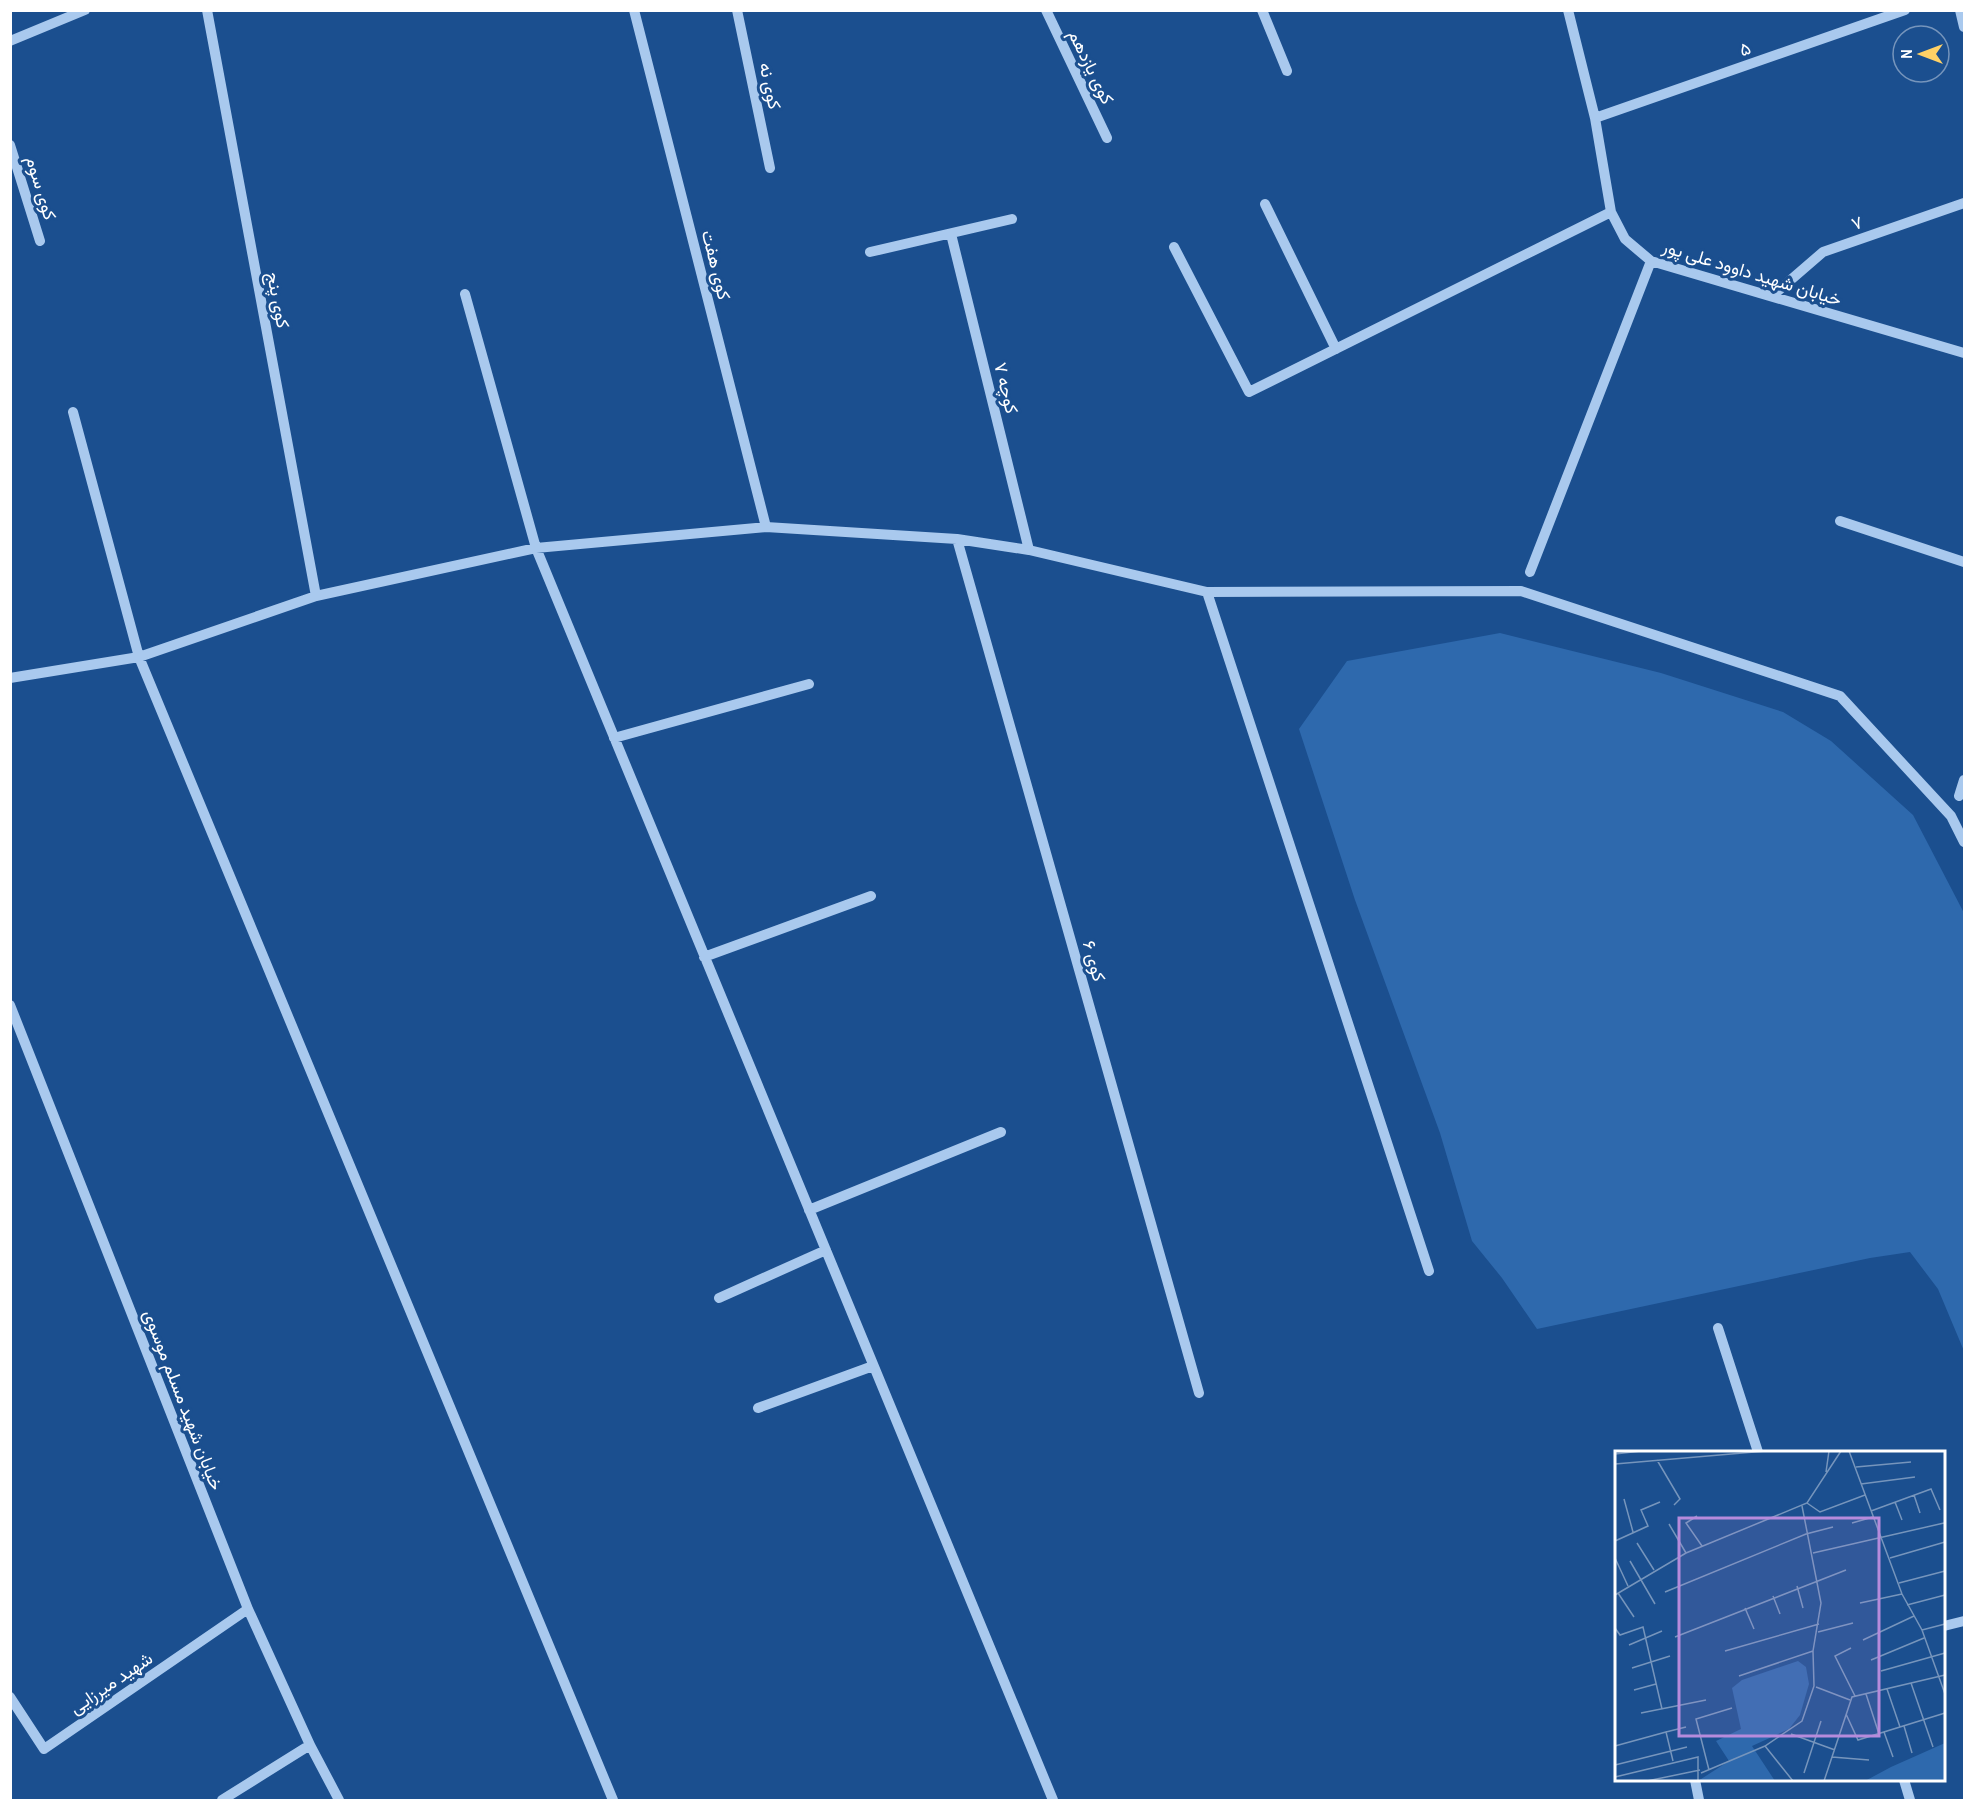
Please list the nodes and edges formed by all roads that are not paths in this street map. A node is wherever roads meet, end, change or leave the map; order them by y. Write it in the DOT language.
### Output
graph roads {
  1 [pos="85,10"];
  2 [pos="207,10"];
  3 [pos="634,10"];
  4 [pos="737,10"];
  5 [pos="1046,10"];
  6 [pos="1262,10"];
  7 [pos="1568,10"];
  8 [pos="1905,10"];
  9 [pos="1960,10"];
  10 [pos="1965,27"];
  11 [pos="10,41"];
  12 [pos="1287,71"];
  13 [pos="1595,118"];
  14 [pos="1107,138"];
  15 [pos="10,145"];
  16 [pos="770,168"];
  17 [pos="1965,203"];
  18 [pos="1265,204"];
  19 [pos="1611,212"];
  20 [pos="1012,219"];
  21 [pos="951,234"];
  22 [pos="40,241"];
  23 [pos="1173,247"];
  24 [pos="870,252"];
  25 [pos="1651,261"];
  26 [pos="465,294"];
  27 [pos="1772,296"];
  28 [pos="1336,349"];
  29 [pos="1965,353"];
  30 [pos="74,412"];
  31 [pos="1840,520"];
  32 [pos="766,527"];
  33 [pos="957,539"];
  34 [pos="536,548"];
  35 [pos="1029,550"];
  36 [pos="1965,562"];
  37 [pos="1530,572"];
  38 [pos="1208,592"];
  39 [pos="316,596"];
  40 [pos="139,657"];
  41 [pos="10,678"];
  42 [pos="809,684"];
  43 [pos="615,738"];
  44 [pos="1965,780"];
  45 [pos="1959,796"];
  46 [pos="1965,842"];
  47 [pos="871,896"];
  48 [pos="704,957"];
  49 [pos="10,1005"];
  50 [pos="1001,1132"];
  51 [pos="809,1210"];
  52 [pos="826,1250"];
  53 [pos="1429,1271"];
  54 [pos="719,1298"];
  55 [pos="1718,1328"];
  56 [pos="873,1366"];
  57 [pos="1199,1393"];
  58 [pos="758,1408"];
  59 [pos="1758,1451"];
  60 [pos="248,1609"];
  61 [pos="1965,1621"];
  62 [pos="1945,1626"];
  63 [pos="10,1697"];
  64 [pos="310,1745"];
  65 [pos="1695,1781"];
  66 [pos="1905,1781"];
  67 [pos="222,1800"];
  68 [pos="339,1800"];
  69 [pos="613,1800"];
  70 [pos="1050,1800"];
  71 [pos="1699,1800"];
  72 [pos="1910,1800"];
  1 -- 11 [label="street"];
  2 -- 39 [label="street, کوی پنج"];
  3 -- 32 [label="street, کوی هفت"];
  4 -- 16 [label="street, کوی نه"];
  5 -- 14 [label="street, کوی یازدهم"];
  6 -- 12 [label="street"];
  7 -- 13 [label="street, خیابان شهید داوود علی پور"];
  8 -- 13 [label="street, ۵"];
  9 -- 10 [label="street"];
  13 -- 19 [label="street, خیابان شهید داوود علی پور"];
  15 -- 22 [label="street, کوی سوم"];
  17 -- 27 [label="street, ۷"];
  18 -- 28 [label="street"];
  19 -- 25 [label="street, خیابان شهید داوود علی پور"];
  19 -- 28 [label="street"];
  20 -- 21 [label="street"];
  21 -- 24 [label="street"];
  21 -- 35 [label="street, کوچه ۷"];
  23 -- 28 [label="street"];
  25 -- 27 [label="street, خیابان شهید داوود علی پور"];
  25 -- 37 [label="street"];
  26 -- 34 [label="street"];
  27 -- 29 [label="street, خیابان شهید داوود علی پور"];
  30 -- 40 [label="street"];
  31 -- 36 [label="street"];
  32 -- 33 [label="street"];
  32 -- 34 [label="street"];
  33 -- 35 [label="street"];
  33 -- 57 [label="street, کوی ۶"];
  34 -- 39 [label="street"];
  34 -- 43 [label="street"];
  35 -- 38 [label="street"];
  38 -- 46 [label="street"];
  38 -- 53 [label="street"];
  39 -- 40 [label="street"];
  40 -- 41 [label="street"];
  40 -- 69 [label="street"];
  42 -- 43 [label="street"];
  43 -- 48 [label="street"];
  44 -- 45 [label="street"];
  47 -- 48 [label="street"];
  48 -- 51 [label="street"];
  49 -- 60 [label="street, خیابان شهید مسلم موسوی"];
  50 -- 51 [label="street"];
  51 -- 52 [label="street"];
  52 -- 54 [label="street"];
  52 -- 56 [label="street"];
  55 -- 59 [label="street"];
  56 -- 58 [label="street"];
  56 -- 70 [label="street"];
  60 -- 63 [label="street, شهید میرزایی"];
  60 -- 64 [label="street, خیابان شهید مسلم موسوی"];
  61 -- 62 [label="street"];
  64 -- 67 [label="street"];
  64 -- 68 [label="street, خیابان شهید مسلم موسوی"];
  65 -- 71 [label="street"];
  66 -- 72 [label="street"];
}
